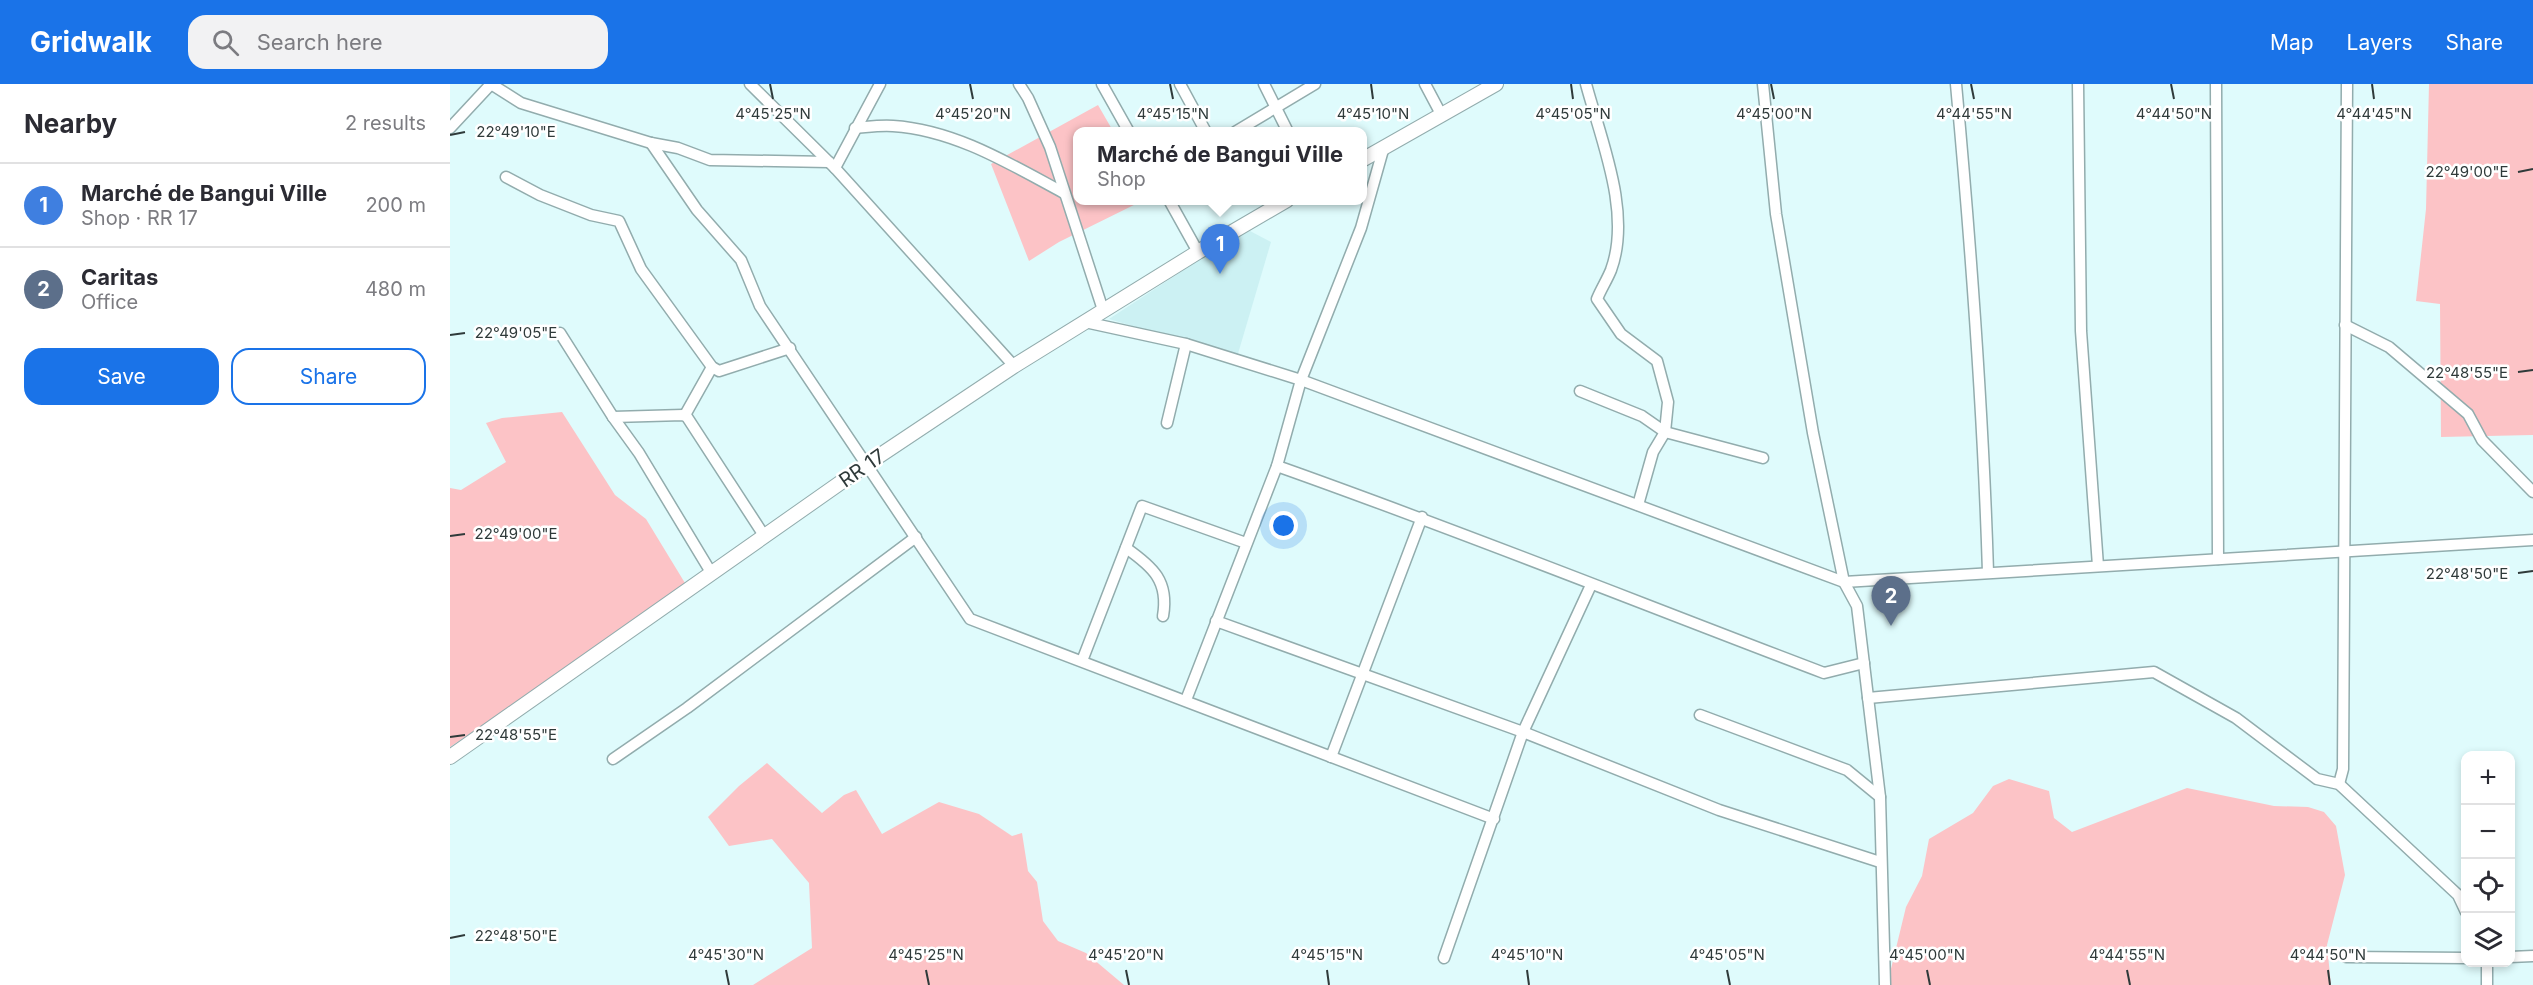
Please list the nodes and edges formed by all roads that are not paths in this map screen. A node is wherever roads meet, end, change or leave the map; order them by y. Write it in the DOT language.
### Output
graph roads {
  1 [pos="491,84"];
  2 [pos="750,84"];
  3 [pos="880,84"];
  4 [pos="1019,84"];
  5 [pos="1102,84"];
  6 [pos="1180,84"];
  7 [pos="1264,84"];
  8 [pos="1316,84"];
  9 [pos="1425,84"];
  10 [pos="1496,84"];
  11 [pos="1586,84"];
  12 [pos="1763,84"];
  13 [pos="1956,84"];
  14 [pos="2078,84"];
  15 [pos="2216,84"];
  16 [pos="2347,84"];
  17 [pos="1275,107"];
  18 [pos="1442,116"];
  19 [pos="1126,127"];
  20 [pos="1203,127"];
  21 [pos="1242,127"];
  22 [pos="1285,127"];
  23 [pos="450,128"];
  24 [pos="855,128"];
  25 [pos="651,143"];
  26 [pos="1383,150"];
  27 [pos="1367,158"];
  28 [pos="832,165"];
  29 [pos="506,177"];
  30 [pos="1064,193"];
  31 [pos="1171,205"];
  32 [pos="1280,205"];
  33 [pos="1198,252"];
  34 [pos="1103,310"];
  35 [pos="1085,322"];
  36 [pos="2345,325"];
  37 [pos="560,333"];
  38 [pos="1186,344"];
  39 [pos="790,348"];
  40 [pos="1014,366"];
  41 [pos="712,367"];
  42 [pos="1300,380"];
  43 [pos="1580,391"];
  44 [pos="685,415"];
  45 [pos="613,417"];
  46 [pos="1167,423"];
  47 [pos="1665,432"];
  48 [pos="1763,458"];
  49 [pos="867,464"];
  50 [pos="1277,466"];
  51 [pos="2533,492"];
  52 [pos="1638,505"];
  53 [pos="1422,517"];
  54 [pos="765,537"];
  55 [pos="916,537"];
  56 [pos="2533,540"];
  57 [pos="1246,543"];
  58 [pos="1126,548"];
  59 [pos="2344,552"];
  60 [pos="2218,559"];
  61 [pos="2098,566"];
  62 [pos="1988,572"];
  63 [pos="712,574"];
  64 [pos="1844,582"];
  65 [pos="1591,585"];
  66 [pos="1163,616"];
  67 [pos="1216,621"];
  68 [pos="1082,661"];
  69 [pos="1864,663"];
  70 [pos="1363,674"];
  71 [pos="1868,698"];
  72 [pos="1186,700"];
  73 [pos="1700,715"];
  74 [pos="1523,732"];
  75 [pos="450,757"];
  76 [pos="1331,757"];
  77 [pos="613,759"];
  78 [pos="2339,784"];
  79 [pos="1880,797"];
  80 [pos="1494,819"];
  81 [pos="1880,862"];
  82 [pos="2461,901"];
  83 [pos="2533,956"];
  84 [pos="2346,957"];
  85 [pos="2515,957"];
  86 [pos="1444,958"];
  87 [pos="2461,958"];
  88 [pos="2487,967"];
  89 [pos="1885,985"];
  90 [pos="2487,985"];
  1 -- 23 [label="street"];
  1 -- 25 [label="street"];
  2 -- 28 [label="street"];
  3 -- 24 [label="street"];
  4 -- 30 [label="street"];
  5 -- 19 [label="street"];
  6 -- 20 [label="street"];
  7 -- 17 [label="street"];
  8 -- 17 [label="street"];
  9 -- 18 [label="street"];
  10 -- 18 [label="main road"];
  11 -- 47 [label="street"];
  12 -- 64 [label="street"];
  13 -- 62 [label="street"];
  14 -- 61 [label="street"];
  15 -- 60 [label="street"];
  16 -- 36 [label="street"];
  17 -- 21 [label="street"];
  17 -- 22 [label="street"];
  18 -- 26 [label="main road"];
  24 -- 28 [label="street"];
  24 -- 30 [label="street"];
  25 -- 28 [label="street"];
  25 -- 39 [label="street"];
  26 -- 27 [label="main road"];
  26 -- 42 [label="street"];
  28 -- 40 [label="street"];
  29 -- 41 [label="street"];
  30 -- 34 [label="street"];
  31 -- 33 [label="street"];
  32 -- 33 [label="main road, RR 17 / RR 17"];
  33 -- 34 [label="main road, RR 17 / RR 17"];
  34 -- 35 [label="main road, RR 17 / RR 17"];
  35 -- 38 [label="street"];
  35 -- 40 [label="main road, RR 17 / RR 17"];
  36 -- 51 [label="street"];
  36 -- 59 [label="street"];
  37 -- 45 [label="street"];
  38 -- 42 [label="street"];
  38 -- 46 [label="street"];
  39 -- 41 [label="street"];
  39 -- 49 [label="street"];
  40 -- 49 [label="main road, RR 17 / RR 17"];
  41 -- 44 [label="street"];
  42 -- 50 [label="street"];
  42 -- 52 [label="street"];
  43 -- 47 [label="street"];
  44 -- 45 [label="street"];
  44 -- 54 [label="street"];
  45 -- 63 [label="street"];
  47 -- 48 [label="street"];
  47 -- 52 [label="street"];
  49 -- 54 [label="main road, RR 17 / RR 17"];
  49 -- 55 [label="street"];
  50 -- 53 [label="street"];
  50 -- 57 [label="street"];
  52 -- 64 [label="street"];
  53 -- 65 [label="street"];
  53 -- 70 [label="street"];
  54 -- 63 [label="main road, RR 17 / RR 17"];
  55 -- 68 [label="street"];
  55 -- 77 [label="street"];
  56 -- 59 [label="street"];
  57 -- 58 [label="street"];
  57 -- 67 [label="street"];
  58 -- 66 [label="street"];
  58 -- 68 [label="street"];
  59 -- 60 [label="street"];
  59 -- 78 [label="street"];
  60 -- 61 [label="street"];
  61 -- 62 [label="street"];
  62 -- 64 [label="street"];
  63 -- 75 [label="main road, RR 17 / RR 17"];
  64 -- 69 [label="street"];
  65 -- 69 [label="street"];
  65 -- 74 [label="street"];
  67 -- 70 [label="street"];
  67 -- 72 [label="street"];
  68 -- 72 [label="street"];
  69 -- 71 [label="street"];
  70 -- 74 [label="street"];
  70 -- 76 [label="street"];
  71 -- 78 [label="street"];
  71 -- 79 [label="street"];
  72 -- 76 [label="street"];
  73 -- 79 [label="street"];
  74 -- 80 [label="street"];
  74 -- 81 [label="street"];
  76 -- 80 [label="street"];
  78 -- 82 [label="street"];
  79 -- 81 [label="street"];
  80 -- 86 [label="street"];
  81 -- 89 [label="street"];
  83 -- 85 [label="street"];
  84 -- 87 [label="street"];
  88 -- 90 [label="street"];
}
